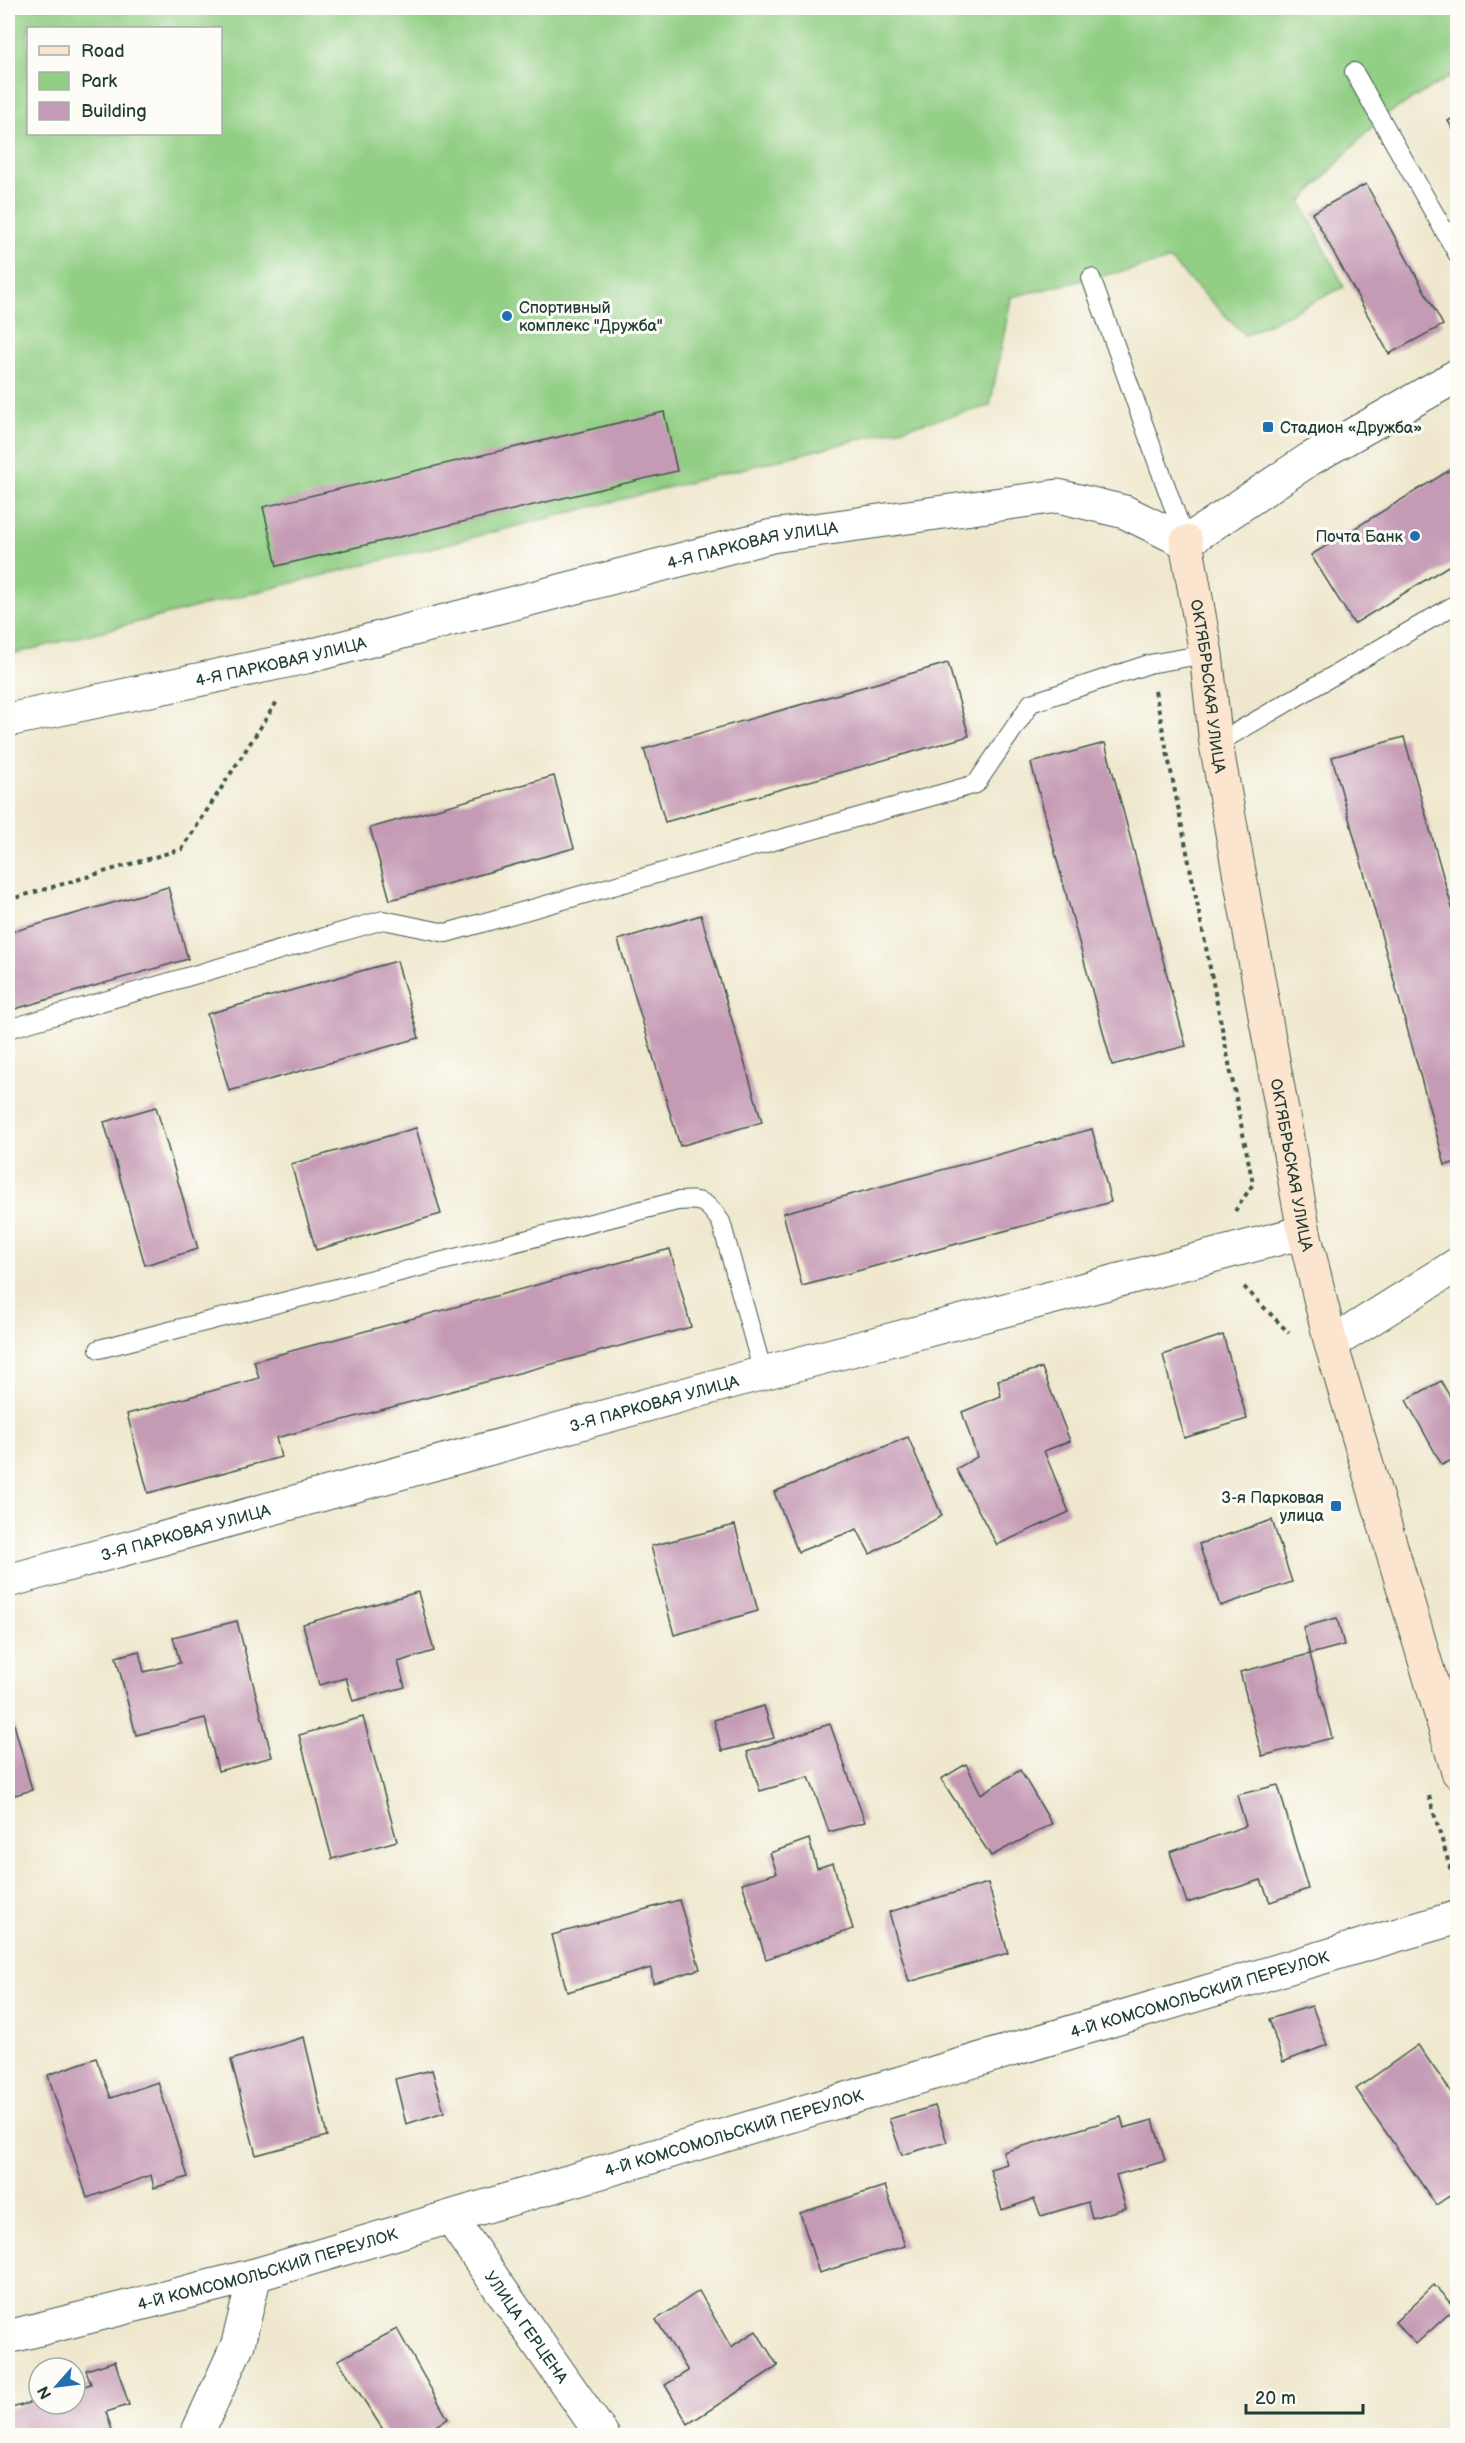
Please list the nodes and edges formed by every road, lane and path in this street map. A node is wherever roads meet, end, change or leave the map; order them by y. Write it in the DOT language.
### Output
graph roads {
  1 [pos="1354,72"];
  2 [pos="1458,255"];
  3 [pos="1091,278"];
  4 [pos="1458,375"];
  5 [pos="1186,542"];
  6 [pos="1458,603"];
  7 [pos="1206,654"];
  8 [pos="306,657"];
  9 [pos="1149,664"];
  10 [pos="8,720"];
  11 [pos="1216,744"];
  12 [pos="8,900"];
  13 [pos="8,1029"];
  14 [pos="1230,1218"];
  15 [pos="1304,1232"];
  16 [pos="1458,1264"];
  17 [pos="1331,1344"];
  18 [pos="99,1349"];
  19 [pos="764,1373"];
  20 [pos="8,1581"];
  21 [pos="1458,1772"];
  22 [pos="1458,1917"];
  23 [pos="450,2217"];
  24 [pos="255,2275"];
  25 [pos="8,2337"];
  26 [pos="196,2436"];
  27 [pos="603,2436"];
  1 -- 2 [label="lane"];
  3 -- 5 [label="lane"];
  4 -- 5 [label="street"];
  5 -- 7 [label="street, ОКТЯБРЬСКАЯ УЛИЦА"];
  5 -- 8 [label="street, 4-Я ПАРКОВАЯ УЛИЦА"];
  6 -- 11 [label="lane"];
  7 -- 9 [label="lane"];
  7 -- 11 [label="street, ОКТЯБРЬСКАЯ УЛИЦА"];
  8 -- 10 [label="street, 4-Я ПАРКОВАЯ УЛИЦА"];
  8 -- 12 [label="path"];
  9 -- 13 [label="lane"];
  9 -- 14 [label="path"];
  11 -- 15 [label="street, ОКТЯБРЬСКАЯ УЛИЦА"];
  15 -- 17 [label="street, ОКТЯБРЬСКАЯ УЛИЦА"];
  15 -- 19 [label="street, 3-Я ПАРКОВАЯ УЛИЦА"];
  16 -- 17 [label="street"];
  17 -- 21 [label="street, ОКТЯБРЬСКАЯ УЛИЦА"];
  18 -- 19 [label="lane"];
  19 -- 20 [label="street, 3-Я ПАРКОВАЯ УЛИЦА"];
  22 -- 23 [label="street, 4-Й КОМСОМОЛЬСКИЙ ПЕРЕУЛОК"];
  23 -- 24 [label="street, 4-Й КОМСОМОЛЬСКИЙ ПЕРЕУЛОК"];
  23 -- 27 [label="street, УЛИЦА ГЕРЦЕНА"];
  24 -- 25 [label="street, 4-Й КОМСОМОЛЬСКИЙ ПЕРЕУЛОК"];
  24 -- 26 [label="street"];
}
